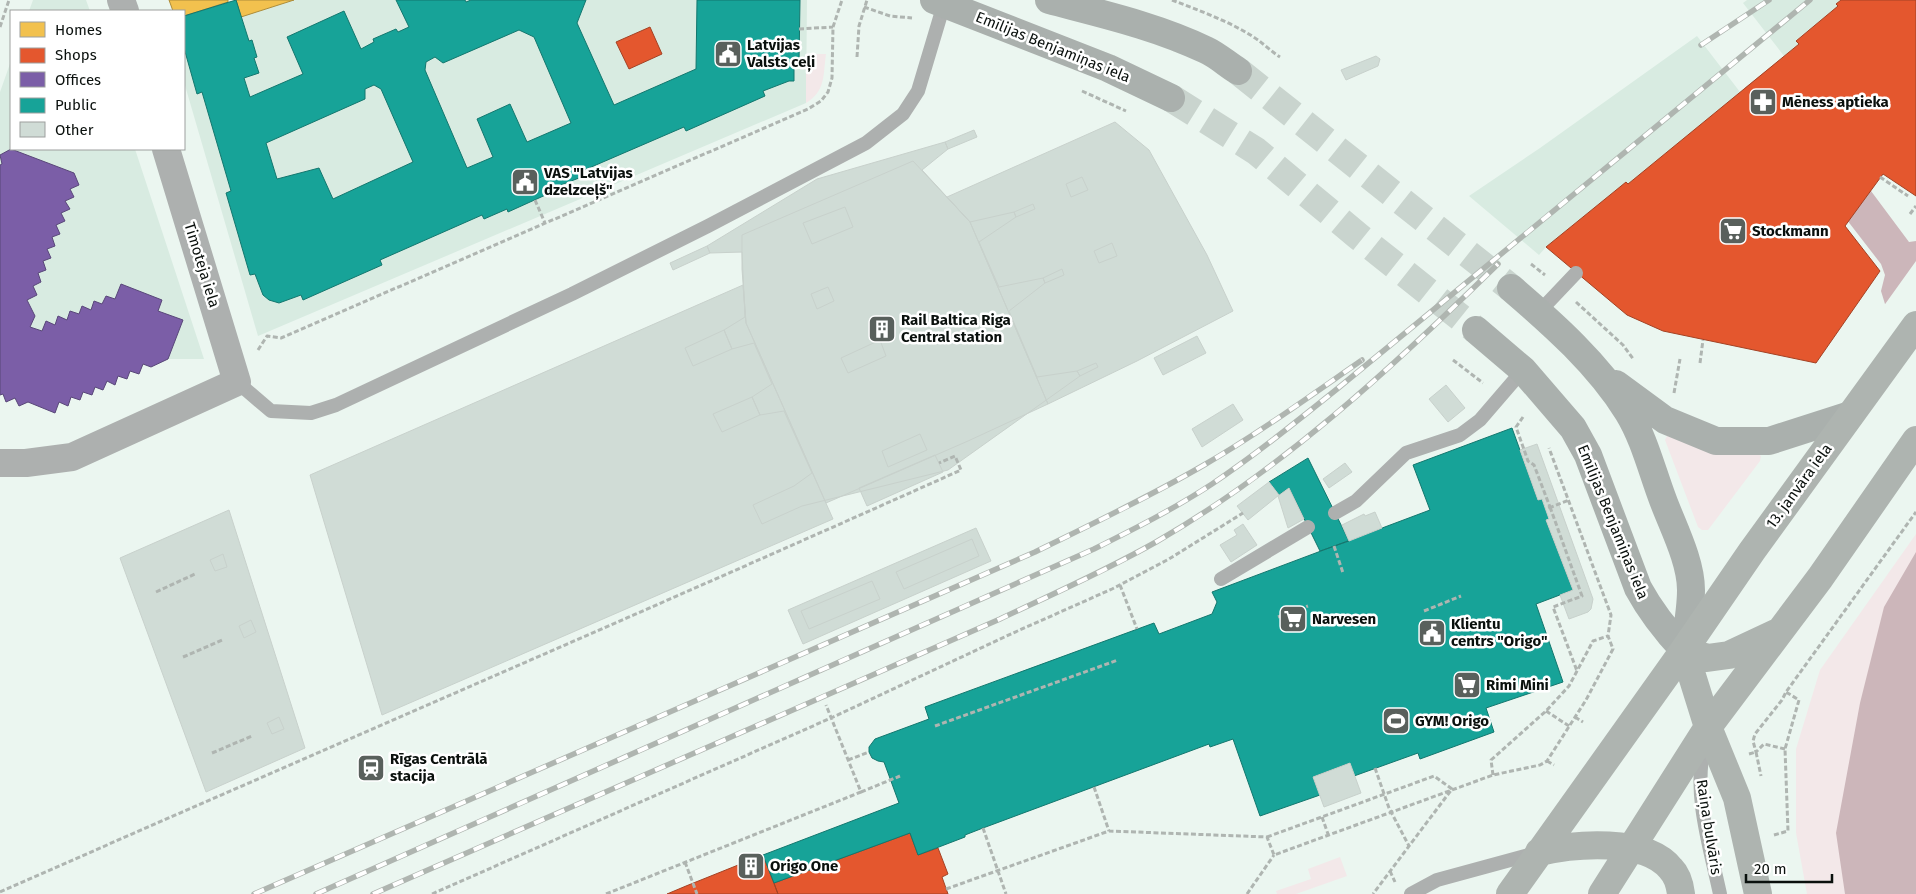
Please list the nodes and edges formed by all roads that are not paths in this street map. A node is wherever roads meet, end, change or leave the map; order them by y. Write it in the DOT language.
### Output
graph roads {
  1 [pos="1049,0"];
  2 [pos="939,2"];
  3 [pos="1238,71"];
  4 [pos="1171,98"];
  5 [pos="166,150"];
  6 [pos="1576,273"];
  7 [pos="1511,288"];
  8 [pos="1539,312"];
  9 [pos="1916,325"];
  10 [pos="1476,330"];
  11 [pos="1523,370"];
  12 [pos="1597,370"];
  13 [pos="237,382"];
  14 [pos="1850,415"];
  15 [pos="1916,440"];
  16 [pos="0,463"];
  17 [pos="1335,512"];
  18 [pos="1308,527"];
  19 [pos="1221,579"];
  20 [pos="1780,631"];
  21 [pos="1684,650"];
  22 [pos="1708,727"];
  23 [pos="1631,848"];
  24 [pos="1539,852"];
  25 [pos="1411,894"];
  26 [pos="1510,894"];
  27 [pos="1602,894"];
  28 [pos="1682,894"];
  29 [pos="1720,894"];
  30 [pos="1758,894"];
  1 -- 3 [label="street"];
  2 -- 4 [label="street, Emīlijas Benjamiņas iela"];
  2 -- 13 [label="lane"];
  5 -- 13 [label="street, Timoteja iela"];
  6 -- 8 [label="lane"];
  7 -- 8 [label="street"];
  8 -- 12 [label="street"];
  9 -- 14 [label="main road, 13. janvāra iela"];
  10 -- 11 [label="street, Emīlijas Benjamiņas iela"];
  11 -- 17 [label="lane"];
  11 -- 21 [label="street, Emīlijas Benjamiņas iela"];
  12 -- 14 [label="street"];
  12 -- 21 [label="street"];
  13 -- 16 [label="street"];
  14 -- 21 [label="main road, 13. janvāra iela"];
  15 -- 20 [label="main road"];
  18 -- 19 [label="lane"];
  20 -- 21 [label="main road"];
  20 -- 22 [label="main road"];
  21 -- 22 [label="main road"];
  21 -- 24 [label="main road, 13. janvāra iela"];
  22 -- 23 [label="main road"];
  22 -- 29 [label="lane, Raiņa bulvāris"];
  22 -- 30 [label="main road, Raiņa bulvāris"];
  23 -- 24 [label="main road"];
  23 -- 27 [label="main road"];
  23 -- 28 [label="main road"];
  24 -- 25 [label="lane"];
  24 -- 26 [label="main road, 13. janvāra iela"];
}
